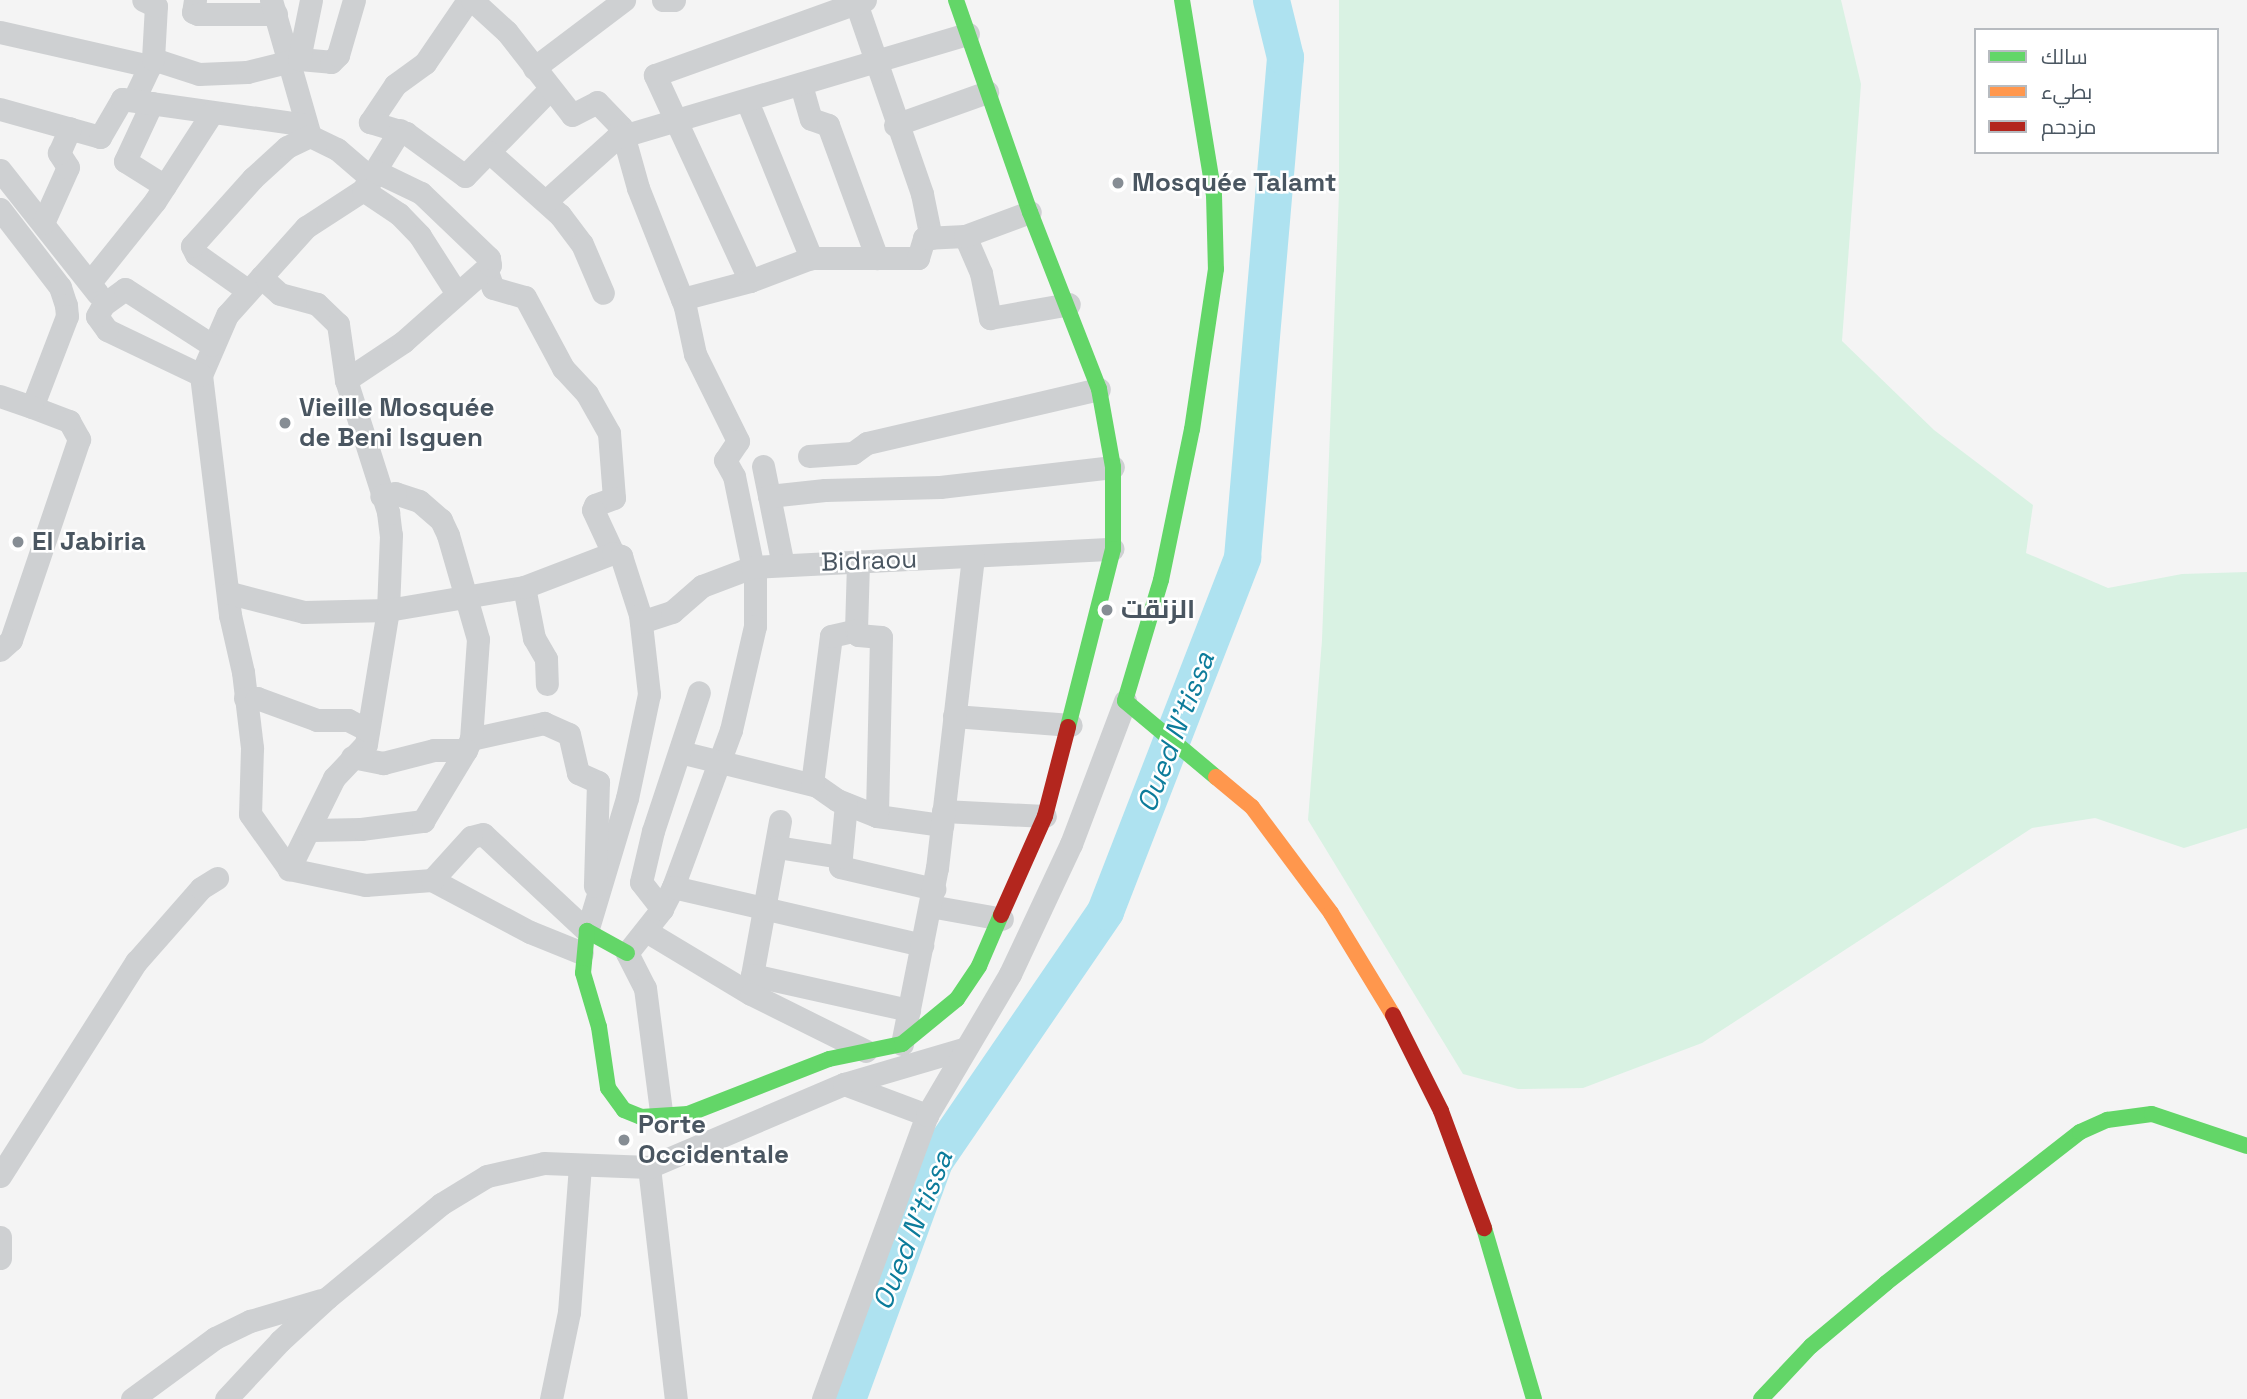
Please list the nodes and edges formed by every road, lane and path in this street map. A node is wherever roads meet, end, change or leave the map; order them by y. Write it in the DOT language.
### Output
graph roads {
  1 [pos="143,0"];
  2 [pos="195,0"];
  3 [pos="311,0"];
  4 [pos="354,0"];
  5 [pos="470,0"];
  6 [pos="624,0"];
  7 [pos="663,0"];
  8 [pos="674,0"];
  9 [pos="956,0"];
  10 [pos="1182,0"];
  11 [pos="860,2"];
  12 [pos="274,7"];
  13 [pos="230,8"];
  14 [pos="0,32"];
  15 [pos="968,34"];
  16 [pos="294,60"];
  17 [pos="151,63"];
  18 [pos="876,64"];
  19 [pos="534,68"];
  20 [pos="801,85"];
  21 [pos="550,89"];
  22 [pos="988,92"];
  23 [pos="143,101"];
  24 [pos="747,101"];
  25 [pos="0,109"];
  26 [pos="212,113"];
  27 [pos="677,122"];
  28 [pos="895,125"];
  29 [pos="70,128"];
  30 [pos="308,130"];
  31 [pos="400,130"];
  32 [pos="625,135"];
  33 [pos="489,152"];
  34 [pos="0,170"];
  35 [pos="370,180"];
  36 [pos="165,186"];
  37 [pos="546,201"];
  38 [pos="0,209"];
  39 [pos="1030,212"];
  40 [pos="43,223"];
  41 [pos="965,236"];
  42 [pos="931,238"];
  43 [pos="811,258"];
  44 [pos="877,258"];
  45 [pos="486,269"];
  46 [pos="91,281"];
  47 [pos="750,281"];
  48 [pos="254,284"];
  49 [pos="456,292"];
  50 [pos="603,293"];
  51 [pos="682,299"];
  52 [pos="1069,304"];
  53 [pos="103,305"];
  54 [pos="212,345"];
  55 [pos="201,375"];
  56 [pos="345,380"];
  57 [pos="1099,389"];
  58 [pos="0,396"];
  59 [pos="32,407"];
  60 [pos="809,456"];
  61 [pos="763,466"];
  62 [pos="1113,467"];
  63 [pos="381,496"];
  64 [pos="769,496"];
  65 [pos="1113,550"];
  66 [pos="613,553"];
  67 [pos="973,557"];
  68 [pos="858,561"];
  69 [pos="783,565"];
  70 [pos="752,568"];
  71 [pos="524,587"];
  72 [pos="230,593"];
  73 [pos="463,598"];
  74 [pos="388,610"];
  75 [pos="641,622"];
  76 [pos="856,630"];
  77 [pos="0,650"];
  78 [pos="547,684"];
  79 [pos="699,692"];
  80 [pos="245,698"];
  81 [pos="1125,702"];
  82 [pos="954,716"];
  83 [pos="1071,725"];
  84 [pos="368,730"];
  85 [pos="468,744"];
  86 [pos="680,752"];
  87 [pos="352,757"];
  88 [pos="720,764"];
  89 [pos="812,785"];
  90 [pos="846,804"];
  91 [pos="877,816"];
  92 [pos="1045,816"];
  93 [pos="942,818"];
  94 [pos="780,821"];
  95 [pos="312,830"];
  96 [pos="777,847"];
  97 [pos="840,857"];
  98 [pos="289,869"];
  99 [pos="217,878"];
  100 [pos="432,880"];
  101 [pos="673,887"];
  102 [pos="599,896"];
  103 [pos="932,897"];
  104 [pos="662,909"];
  105 [pos="766,909"];
  106 [pos="1002,919"];
  107 [pos="646,931"];
  108 [pos="585,942"];
  109 [pos="922,945"];
  110 [pos="627,953"];
  111 [pos="909,1010"];
  112 [pos="902,1044"];
  113 [pos="963,1049"];
  114 [pos="866,1051"];
  115 [pos="844,1084"];
  116 [pos="928,1115"];
  117 [pos="662,1119"];
  118 [pos="2247,1146"];
  119 [pos="580,1165"];
  120 [pos="649,1167"];
  121 [pos="0,1176"];
  122 [pos="0,1237"];
  123 [pos="0,1258"];
  124 [pos="327,1298"];
  125 [pos="132,1399"];
  126 [pos="226,1399"];
  127 [pos="551,1399"];
  128 [pos="676,1399"];
  129 [pos="823,1399"];
  130 [pos="1534,1399"];
  131 [pos="1761,1399"];
  1 -- 17 [label="street"];
  2 -- 13 [label="street"];
  3 -- 16 [label="street"];
  4 -- 16 [label="street"];
  5 -- 19 [label="street"];
  5 -- 31 [label="street"];
  6 -- 19 [label="street"];
  7 -- 8 [label="street"];
  9 -- 15 [label="street"];
  10 -- 81 [label="street"];
  11 -- 18 [label="street"];
  11 -- 27 [label="street"];
  12 -- 13 [label="street"];
  12 -- 16 [label="street"];
  14 -- 17 [label="street"];
  15 -- 18 [label="street"];
  15 -- 22 [label="street"];
  16 -- 17 [label="street"];
  16 -- 30 [label="street"];
  17 -- 23 [label="street"];
  18 -- 20 [label="street"];
  18 -- 28 [label="street"];
  19 -- 21 [label="street"];
  20 -- 24 [label="street"];
  20 -- 44 [label="street"];
  21 -- 32 [label="street"];
  21 -- 33 [label="street"];
  22 -- 28 [label="street"];
  22 -- 39 [label="street"];
  23 -- 26 [label="street"];
  23 -- 29 [label="street"];
  23 -- 36 [label="street"];
  24 -- 27 [label="street"];
  24 -- 43 [label="street"];
  25 -- 29 [label="street"];
  26 -- 30 [label="street"];
  26 -- 36 [label="street"];
  27 -- 32 [label="street"];
  27 -- 47 [label="street"];
  28 -- 42 [label="street"];
  29 -- 40 [label="street"];
  30 -- 35 [label="street"];
  30 -- 48 [label="street"];
  31 -- 33 [label="street"];
  31 -- 35 [label="street"];
  32 -- 37 [label="street"];
  32 -- 51 [label="street"];
  33 -- 37 [label="street"];
  34 -- 40 [label="street"];
  35 -- 45 [label="street"];
  35 -- 48 [label="street"];
  35 -- 49 [label="street"];
  36 -- 46 [label="street"];
  37 -- 50 [label="street"];
  38 -- 59 [label="street"];
  39 -- 41 [label="street"];
  39 -- 52 [label="street"];
  40 -- 46 [label="street"];
  41 -- 42 [label="street"];
  41 -- 52 [label="street"];
  42 -- 44 [label="street"];
  43 -- 44 [label="street"];
  43 -- 47 [label="street"];
  45 -- 49 [label="street"];
  45 -- 66 [label="street"];
  46 -- 53 [label="street"];
  47 -- 51 [label="street"];
  48 -- 54 [label="street"];
  48 -- 56 [label="street"];
  49 -- 56 [label="street"];
  51 -- 70 [label="street"];
  52 -- 57 [label="street"];
  53 -- 54 [label="street"];
  53 -- 55 [label="street"];
  54 -- 55 [label="street"];
  55 -- 72 [label="street"];
  56 -- 63 [label="street"];
  57 -- 60 [label="street"];
  57 -- 62 [label="street"];
  58 -- 59 [label="street"];
  59 -- 77 [label="street"];
  61 -- 64 [label="street"];
  62 -- 64 [label="street"];
  62 -- 65 [label="street"];
  63 -- 73 [label="street"];
  63 -- 74 [label="street"];
  64 -- 69 [label="street"];
  65 -- 67 [label="street, Bidraou"];
  65 -- 83 [label="street"];
  66 -- 71 [label="street"];
  66 -- 75 [label="street"];
  67 -- 68 [label="street, Bidraou"];
  67 -- 82 [label="street"];
  68 -- 69 [label="street, Bidraou"];
  68 -- 76 [label="street"];
  69 -- 70 [label="street, Bidraou"];
  70 -- 75 [label="street, Bidraou"];
  70 -- 88 [label="street"];
  71 -- 73 [label="street"];
  71 -- 78 [label="street"];
  72 -- 74 [label="street"];
  72 -- 80 [label="street"];
  73 -- 74 [label="street"];
  73 -- 85 [label="street"];
  74 -- 84 [label="street"];
  75 -- 102 [label="street"];
  76 -- 89 [label="street"];
  76 -- 91 [label="street"];
  79 -- 86 [label="street"];
  80 -- 84 [label="street"];
  80 -- 98 [label="street"];
  81 -- 113 [label="street"];
  81 -- 130 [label="street"];
  82 -- 83 [label="street"];
  82 -- 93 [label="street"];
  83 -- 92 [label="street"];
  84 -- 87 [label="street"];
  85 -- 87 [label="street"];
  85 -- 95 [label="street"];
  85 -- 102 [label="street"];
  86 -- 88 [label="street"];
  86 -- 104 [label="street"];
  87 -- 95 [label="street"];
  88 -- 89 [label="street"];
  88 -- 101 [label="street"];
  89 -- 90 [label="street"];
  90 -- 91 [label="street"];
  90 -- 97 [label="street"];
  91 -- 93 [label="street"];
  92 -- 93 [label="street"];
  92 -- 106 [label="street"];
  93 -- 103 [label="street"];
  94 -- 96 [label="street"];
  95 -- 98 [label="street"];
  96 -- 97 [label="street"];
  96 -- 105 [label="street"];
  97 -- 103 [label="street"];
  98 -- 100 [label="street"];
  99 -- 121 [label="street"];
  100 -- 108 [label="street"];
  100 -- 108 [label="street"];
  101 -- 104 [label="street"];
  101 -- 105 [label="street"];
  102 -- 108 [label="street"];
  103 -- 106 [label="street"];
  103 -- 109 [label="street"];
  104 -- 107 [label="street"];
  105 -- 109 [label="street"];
  105 -- 111 [label="street"];
  106 -- 112 [label="street"];
  107 -- 110 [label="street"];
  107 -- 114 [label="street"];
  108 -- 110 [label="street"];
  108 -- 117 [label="street"];
  109 -- 111 [label="street"];
  110 -- 117 [label="street"];
  111 -- 112 [label="street"];
  112 -- 114 [label="street"];
  113 -- 115 [label="street"];
  113 -- 116 [label="street"];
  114 -- 117 [label="street"];
  115 -- 116 [label="street"];
  115 -- 120 [label="street"];
  116 -- 129 [label="street"];
  118 -- 131 [label="street"];
  119 -- 120 [label="street"];
  119 -- 124 [label="street"];
  119 -- 127 [label="street"];
  120 -- 128 [label="street"];
  122 -- 123 [label="street"];
  124 -- 125 [label="street"];
  124 -- 126 [label="street"];
}
